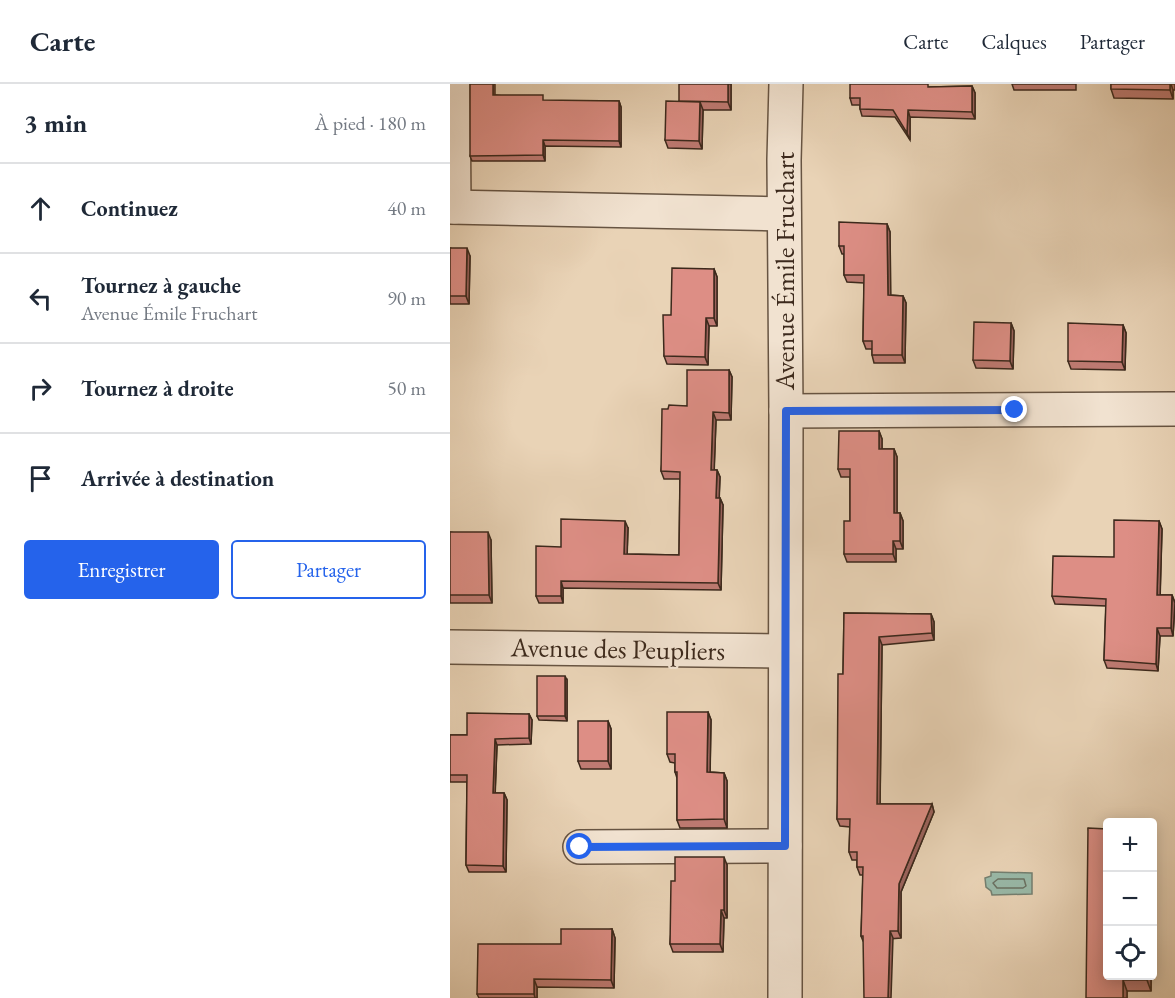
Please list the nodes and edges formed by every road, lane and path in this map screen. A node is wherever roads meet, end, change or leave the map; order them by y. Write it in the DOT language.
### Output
graph roads {
  1 [pos="453,84"];
  2 [pos="786,84"];
  3 [pos="452,207"];
  4 [pos="784,214"];
  5 [pos="1175,409"];
  6 [pos="786,411"];
  7 [pos="450,647"];
  8 [pos="785,651"];
  9 [pos="785,846"];
  10 [pos="580,847"];
  11 [pos="785,998"];
  1 -- 3 [label="street"];
  2 -- 4 [label="street, Avenue Émile Fruchart"];
  3 -- 4 [label="street"];
  4 -- 6 [label="street, Avenue Émile Fruchart"];
  5 -- 6 [label="street"];
  6 -- 8 [label="street, Avenue Émile Fruchart"];
  7 -- 8 [label="street, Avenue des Peupliers"];
  8 -- 9 [label="street, Avenue Émile Fruchart"];
  9 -- 10 [label="street"];
  9 -- 11 [label="street, Avenue Émile Fruchart"];
}
